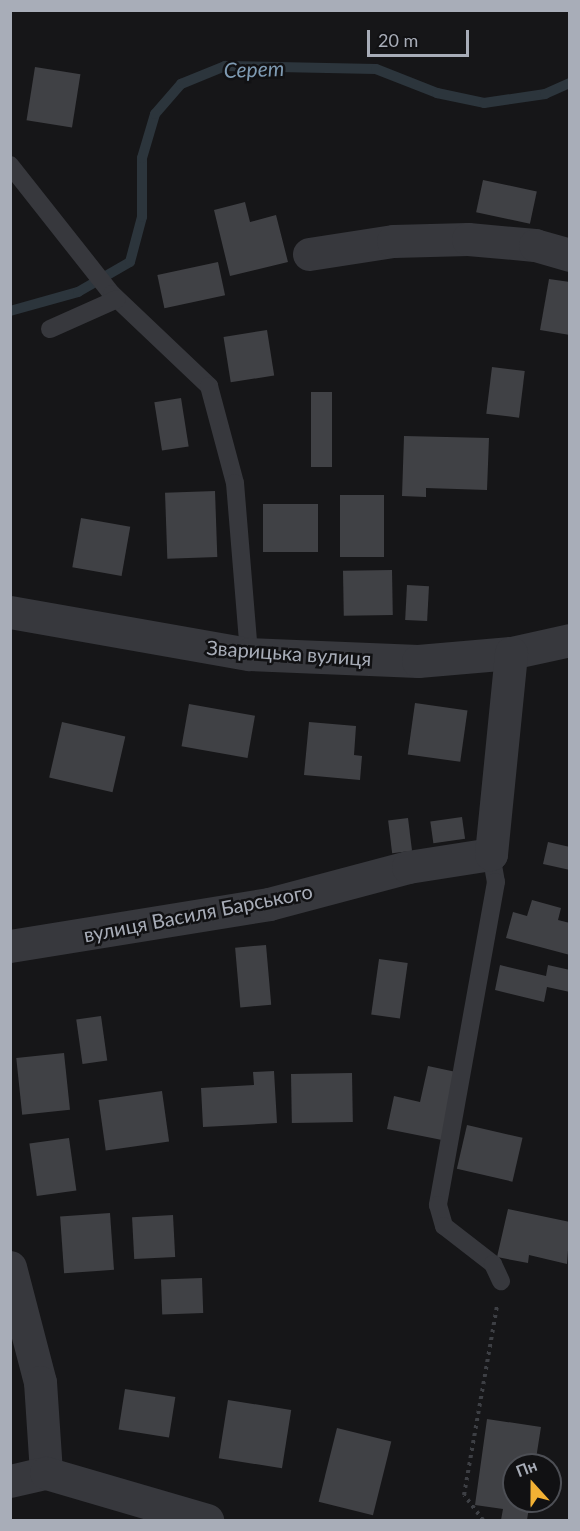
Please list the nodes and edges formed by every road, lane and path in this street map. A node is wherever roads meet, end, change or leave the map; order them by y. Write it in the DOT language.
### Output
graph roads {
  1 [pos="10,165"];
  2 [pos="309,254"];
  3 [pos="570,255"];
  4 [pos="114,296"];
  5 [pos="50,329"];
  6 [pos="10,612"];
  7 [pos="570,640"];
  8 [pos="511,653"];
  9 [pos="249,654"];
  10 [pos="491,854"];
  11 [pos="10,946"];
  12 [pos="10,1267"];
  13 [pos="501,1281"];
  14 [pos="45,1473"];
  15 [pos="10,1481"];
  16 [pos="207,1521"];
  17 [pos="483,1521"];
  1 -- 4 [label="lane"];
  2 -- 3 [label="street"];
  4 -- 5 [label="lane"];
  4 -- 9 [label="lane"];
  6 -- 9 [label="street, Зварицька вулиця"];
  7 -- 8 [label="street, Зварицька вулиця"];
  8 -- 9 [label="street, Зварицька вулиця"];
  8 -- 10 [label="street"];
  10 -- 11 [label="street, вулиця Василя Барського"];
  10 -- 13 [label="lane"];
  12 -- 14 [label="street"];
  13 -- 17 [label="path"];
  14 -- 15 [label="street"];
  14 -- 16 [label="street"];
}
